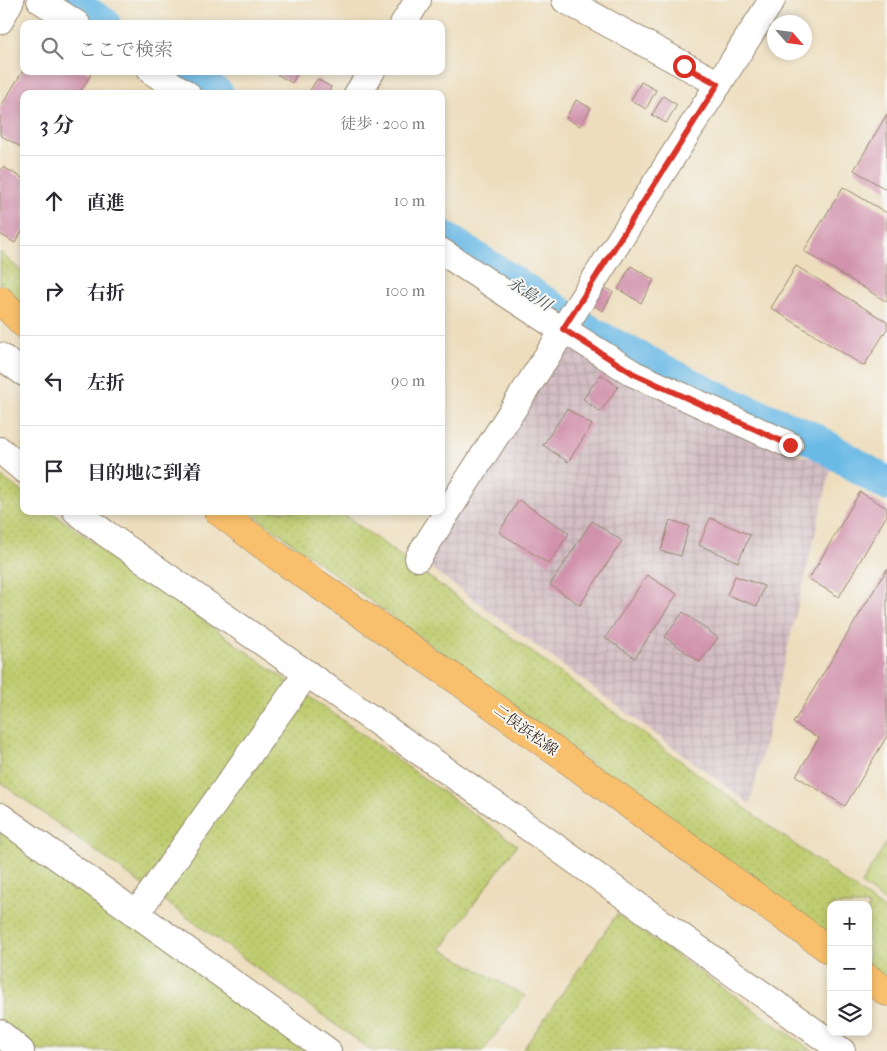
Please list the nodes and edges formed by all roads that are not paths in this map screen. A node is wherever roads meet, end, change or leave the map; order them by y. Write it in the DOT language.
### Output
graph roads {
  1 [pos="11,0"];
  2 [pos="40,0"];
  3 [pos="418,0"];
  4 [pos="565,0"];
  5 [pos="772,0"];
  6 [pos="71,20"];
  7 [pos="405,20"];
  8 [pos="0,21"];
  9 [pos="158,75"];
  10 [pos="369,75"];
  11 [pos="718,84"];
  12 [pos="181,90"];
  13 [pos="360,90"];
  14 [pos="445,253"];
  15 [pos="0,300"];
  16 [pos="20,320"];
  17 [pos="566,324"];
  18 [pos="0,356"];
  19 [pos="20,370"];
  20 [pos="790,445"];
  21 [pos="0,450"];
  22 [pos="20,467"];
  23 [pos="82,515"];
  24 [pos="223,515"];
  25 [pos="418,558"];
  26 [pos="307,673"];
  27 [pos="0,816"];
  28 [pos="136,914"];
  29 [pos="827,949"];
  30 [pos="872,981"];
  31 [pos="887,992"];
  32 [pos="0,1033"];
  33 [pos="21,1051"];
  34 [pos="328,1051"];
  35 [pos="842,1051"];
  1 -- 8 [label="street"];
  2 -- 6 [label="street"];
  3 -- 7 [label="street"];
  4 -- 11 [label="street"];
  5 -- 11 [label="street"];
  9 -- 12 [label="street"];
  10 -- 13 [label="street"];
  11 -- 17 [label="street"];
  14 -- 17 [label="street"];
  15 -- 16 [label="main road"];
  17 -- 20 [label="street"];
  17 -- 25 [label="street"];
  18 -- 19 [label="street"];
  21 -- 22 [label="street"];
  23 -- 26 [label="street"];
  24 -- 29 [label="main road, 二俣浜松線"];
  26 -- 28 [label="street"];
  26 -- 35 [label="street"];
  27 -- 28 [label="street"];
  28 -- 34 [label="street"];
  30 -- 31 [label="main road"];
  32 -- 33 [label="street"];
}
